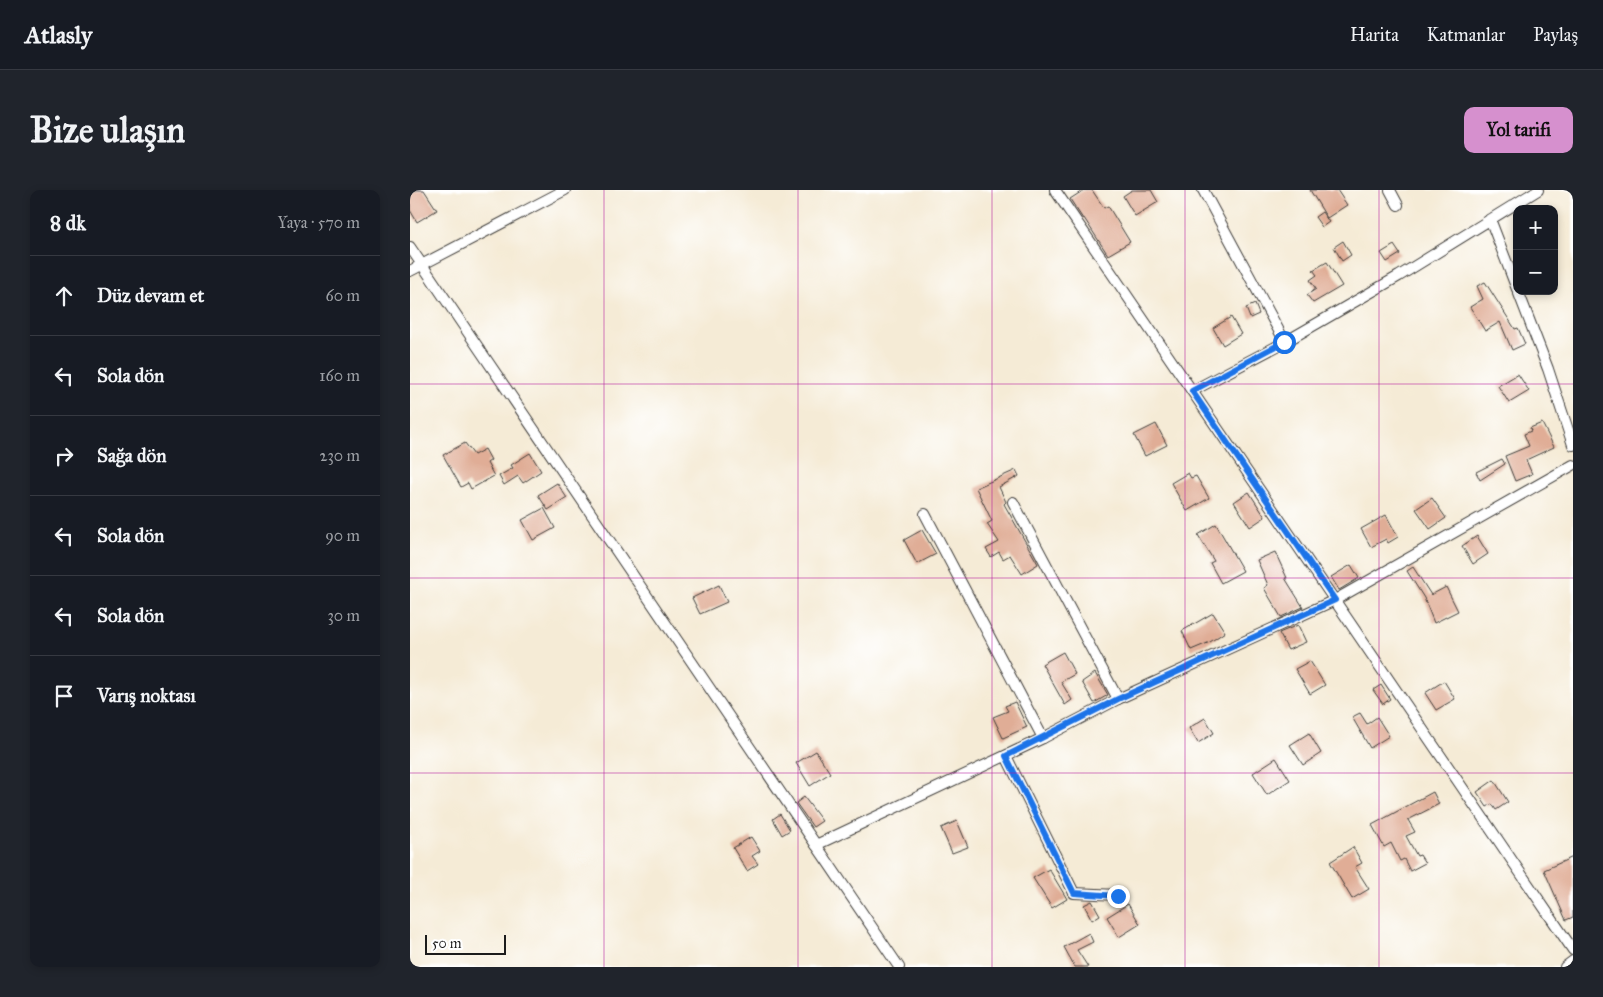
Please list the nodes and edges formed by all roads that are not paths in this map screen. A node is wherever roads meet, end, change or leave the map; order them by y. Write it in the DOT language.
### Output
graph roads {
  1 [pos="565,190"];
  2 [pos="1055,190"];
  3 [pos="1203,190"];
  4 [pos="1390,190"];
  5 [pos="1538,190"];
  6 [pos="1398,205"];
  7 [pos="1490,219"];
  8 [pos="410,247"];
  9 [pos="422,265"];
  10 [pos="410,271"];
  11 [pos="1513,279"];
  12 [pos="1519,295"];
  13 [pos="1284,342"];
  14 [pos="1192,391"];
  15 [pos="1573,445"];
  16 [pos="1573,465"];
  17 [pos="1013,502"];
  18 [pos="925,514"];
  19 [pos="1335,600"];
  20 [pos="1118,699"];
  21 [pos="1043,738"];
  22 [pos="1006,756"];
  23 [pos="816,845"];
  24 [pos="1118,896"];
  25 [pos="1573,950"];
  26 [pos="1573,962"];
  27 [pos="899,967"];
  28 [pos="1565,967"];
  1 -- 9 [label="street"];
  2 -- 14 [label="street"];
  3 -- 13 [label="street"];
  4 -- 6 [label="street"];
  5 -- 7 [label="street"];
  7 -- 11 [label="street"];
  7 -- 13 [label="street"];
  8 -- 9 [label="street"];
  9 -- 10 [label="street"];
  9 -- 23 [label="street"];
  12 -- 15 [label="street"];
  13 -- 14 [label="street"];
  14 -- 19 [label="street"];
  16 -- 19 [label="street"];
  17 -- 20 [label="street"];
  18 -- 21 [label="street"];
  19 -- 20 [label="street"];
  19 -- 25 [label="street"];
  20 -- 21 [label="street"];
  21 -- 22 [label="street"];
  22 -- 23 [label="street"];
  22 -- 24 [label="street"];
  23 -- 27 [label="street"];
  26 -- 28 [label="street"];
}
